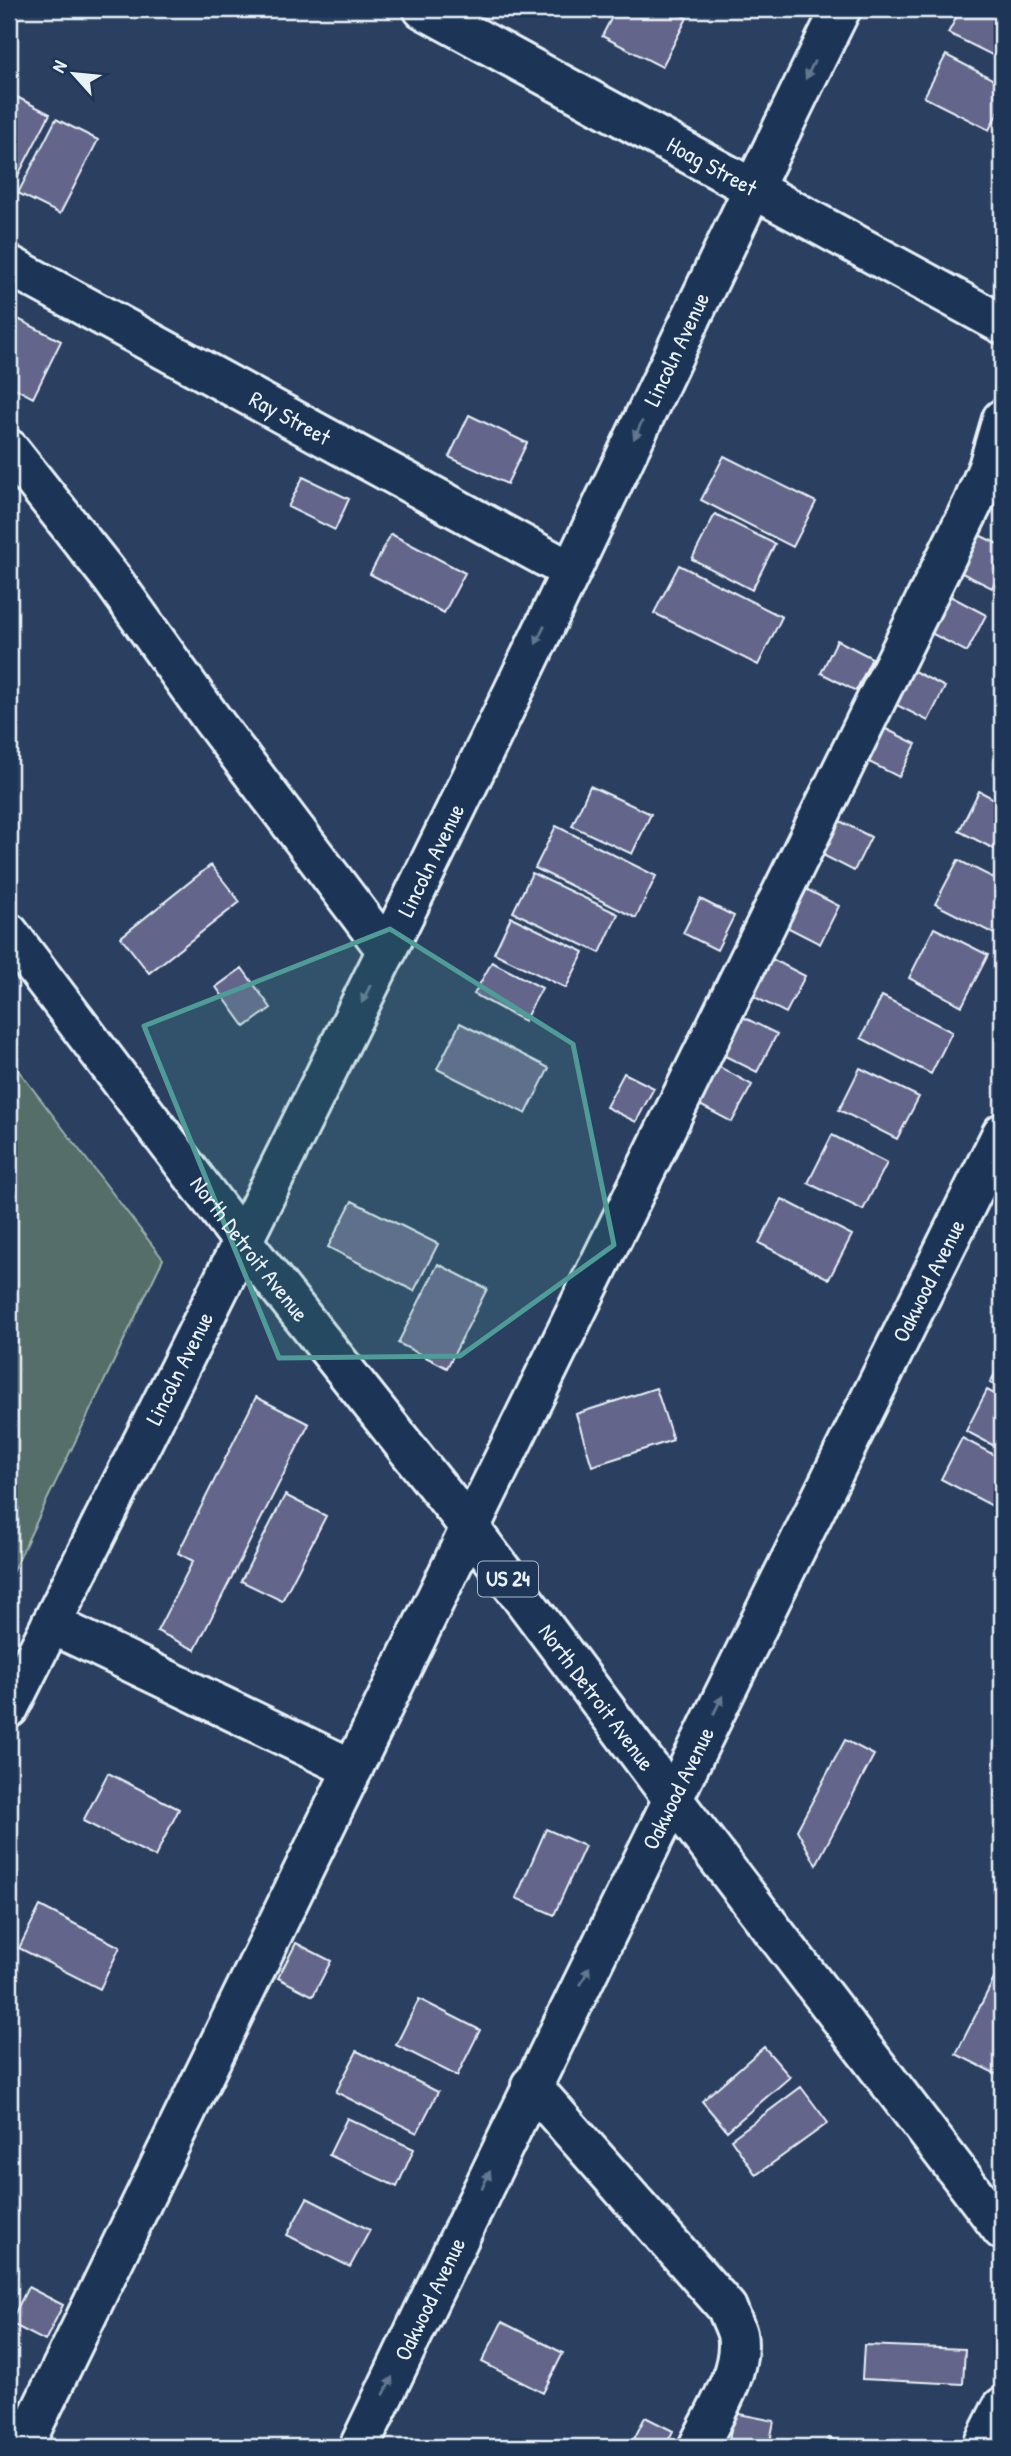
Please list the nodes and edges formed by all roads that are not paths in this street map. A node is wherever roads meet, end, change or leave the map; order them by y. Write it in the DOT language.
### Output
graph roads {
  1 [pos="423,9"];
  2 [pos="841,9"];
  3 [pos="751,189"];
  4 [pos="9,265"];
  5 [pos="1002,324"];
  6 [pos="1002,419"];
  7 [pos="9,449"];
  8 [pos="572,571"];
  9 [pos="9,933"];
  10 [pos="387,951"];
  11 [pos="1002,1133"];
  12 [pos="243,1242"];
  13 [pos="470,1528"];
  14 [pos="51,1625"];
  15 [pos="9,1708"];
  16 [pos="353,1769"];
  17 [pos="672,1798"];
  18 [pos="531,2085"];
  19 [pos="1002,2230"];
  20 [pos="1002,2407"];
  21 [pos="23,2447"];
  22 [pos="359,2447"];
  23 [pos="698,2447"];
  24 [pos="982,2447"];
  1 -- 3 [label="street, Hoag Street"];
  2 -- 3 [label="street, Lincoln Avenue, one-way"];
  3 -- 5 [label="street, Hoag Street"];
  3 -- 8 [label="street, Lincoln Avenue, one-way"];
  4 -- 8 [label="street, Ray Street"];
  6 -- 13 [label="street"];
  7 -- 10 [label="street"];
  8 -- 10 [label="street, Lincoln Avenue, one-way"];
  9 -- 12 [label="street, North Detroit Avenue / US 24"];
  10 -- 12 [label="street, Lincoln Avenue, one-way"];
  17 -- 11 [label="street, Oakwood Avenue, one-way"];
  12 -- 13 [label="street, North Detroit Avenue / US 24"];
  12 -- 14 [label="street, Lincoln Avenue"];
  13 -- 16 [label="street"];
  13 -- 17 [label="street, North Detroit Avenue / US 24"];
  14 -- 15 [label="street, Lincoln Avenue"];
  14 -- 16 [label="street"];
  16 -- 21 [label="street"];
  18 -- 17 [label="street, Oakwood Avenue, one-way"];
  17 -- 19 [label="street, North Detroit Avenue / US 24"];
  22 -- 18 [label="street, Oakwood Avenue, one-way"];
  18 -- 23 [label="street"];
  20 -- 24 [label="street"];
}
